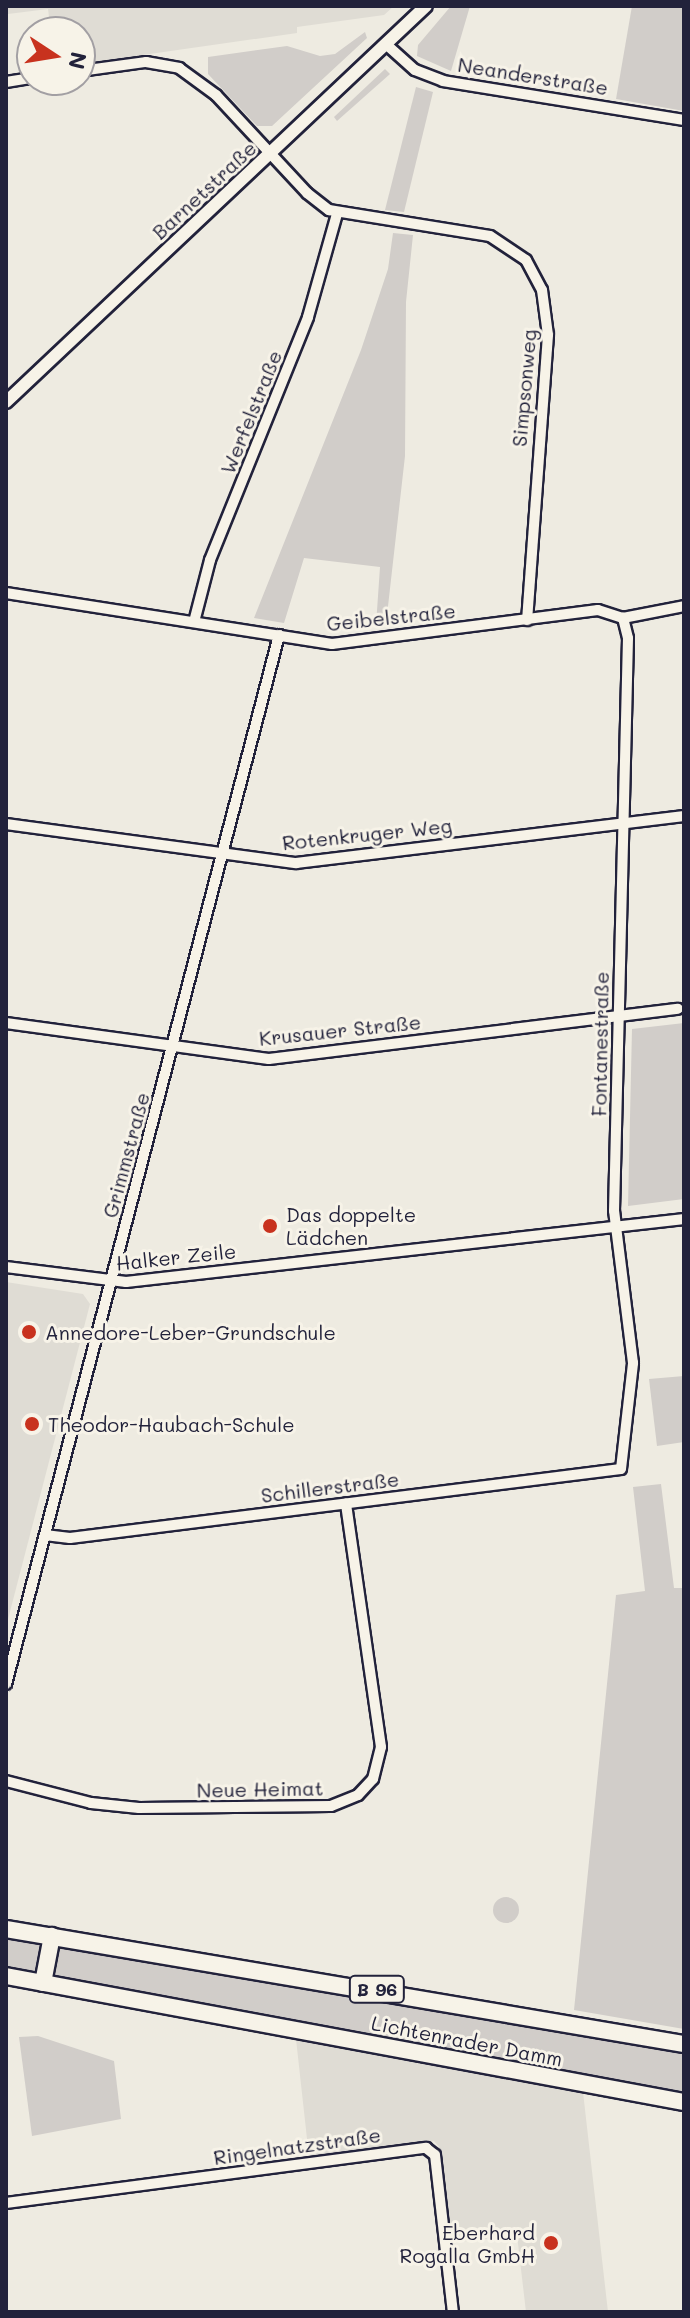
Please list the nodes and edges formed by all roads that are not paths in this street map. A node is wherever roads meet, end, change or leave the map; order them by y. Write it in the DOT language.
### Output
graph roads {
  1 [pos="426,6"];
  2 [pos="388,46"];
  3 [pos="96,69"];
  4 [pos="684,120"];
  5 [pos="271,155"];
  6 [pos="337,214"];
  7 [pos="6,402"];
  8 [pos="6,593"];
  9 [pos="684,606"];
  10 [pos="623,618"];
  11 [pos="527,620"];
  12 [pos="194,622"];
  13 [pos="279,635"];
  14 [pos="684,816"];
  15 [pos="623,823"];
  16 [pos="6,824"];
  17 [pos="223,854"];
  18 [pos="678,1009"];
  19 [pos="619,1016"];
  20 [pos="6,1023"];
  21 [pos="173,1046"];
  22 [pos="684,1219"];
  23 [pos="616,1222"];
  24 [pos="6,1267"];
  25 [pos="111,1282"];
  26 [pos="621,1469"];
  27 [pos="346,1503"];
  28 [pos="45,1535"];
  29 [pos="6,1684"];
  30 [pos="6,1781"];
  31 [pos="6,1929"];
  32 [pos="52,1936"];
  33 [pos="6,1976"];
  34 [pos="43,1983"];
  35 [pos="684,2044"];
  36 [pos="684,2102"];
  37 [pos="6,2203"];
  38 [pos="453,2312"];
  1 -- 2 [label="street, Barnetstraße"];
  2 -- 4 [label="street, Neanderstraße"];
  2 -- 5 [label="street, Barnetstraße"];
  3 -- 5 [label="street, Simpsonweg"];
  5 -- 6 [label="street, Simpsonweg"];
  5 -- 7 [label="street, Barnetstraße"];
  6 -- 11 [label="street, Simpsonweg"];
  6 -- 12 [label="street, Werfelstraße"];
  8 -- 12 [label="street, Geibelstraße"];
  9 -- 10 [label="street, Geibelstraße"];
  10 -- 11 [label="street, Geibelstraße"];
  10 -- 15 [label="street, Fontanestraße"];
  11 -- 13 [label="street, Geibelstraße"];
  12 -- 13 [label="street, Geibelstraße"];
  13 -- 17 [label="street, Grimmstraße"];
  14 -- 15 [label="street, Rotenkruger Weg"];
  15 -- 17 [label="street, Rotenkruger Weg"];
  15 -- 19 [label="street, Fontanestraße"];
  16 -- 17 [label="street, Rotenkruger Weg"];
  17 -- 21 [label="street, Grimmstraße"];
  18 -- 19 [label="street, Krusauer Straße"];
  19 -- 21 [label="street, Krusauer Straße"];
  19 -- 23 [label="street, Fontanestraße"];
  20 -- 21 [label="street, Krusauer Straße"];
  21 -- 25 [label="street, Grimmstraße"];
  22 -- 23 [label="street, Halker Zeile"];
  23 -- 25 [label="street, Halker Zeile"];
  23 -- 26 [label="street, Fontanestraße"];
  24 -- 25 [label="street, Halker Zeile"];
  25 -- 28 [label="street, Grimmstraße"];
  26 -- 27 [label="street, Schillerstraße"];
  27 -- 28 [label="street, Schillerstraße"];
  27 -- 30 [label="street, Neue Heimat"];
  28 -- 29 [label="street, Grimmstraße"];
  31 -- 32 [label="main road, Lichtenrader Damm / B 96"];
  32 -- 34 [label="main road"];
  32 -- 35 [label="main road, Lichtenrader Damm / B 96"];
  33 -- 34 [label="main road, Lichtenrader Damm"];
  34 -- 36 [label="main road, Lichtenrader Damm"];
  37 -- 38 [label="street, Ringelnatzstraße"];
}
